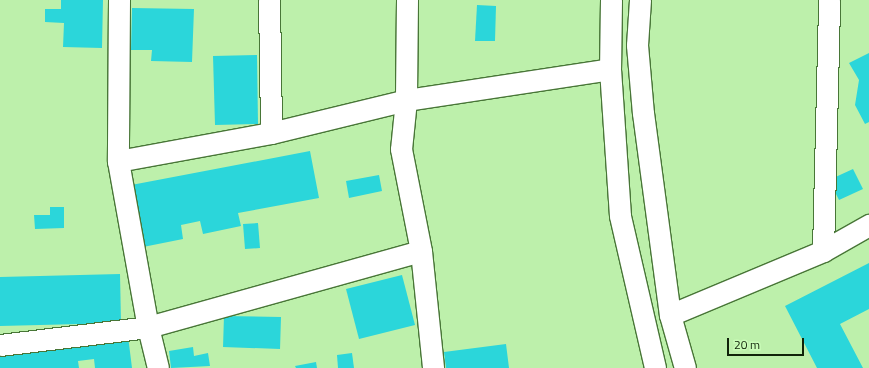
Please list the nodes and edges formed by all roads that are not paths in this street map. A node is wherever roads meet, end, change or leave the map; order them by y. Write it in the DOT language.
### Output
graph roads {
  1 [pos="119,0"];
  2 [pos="269,0"];
  3 [pos="407,0"];
  4 [pos="611,0"];
  5 [pos="640,0"];
  6 [pos="828,0"];
  7 [pos="610,69"];
  8 [pos="406,100"];
  9 [pos="270,133"];
  10 [pos="118,161"];
  11 [pos="869,225"];
  12 [pos="421,251"];
  13 [pos="823,251"];
  14 [pos="670,315"];
  15 [pos="148,327"];
  16 [pos="0,345"];
  17 [pos="158,368"];
  18 [pos="433,368"];
  19 [pos="655,368"];
  20 [pos="685,368"];
  1 -- 10 [label="street"];
  2 -- 9 [label="street"];
  3 -- 8 [label="street"];
  4 -- 7 [label="street"];
  5 -- 14 [label="street"];
  6 -- 13 [label="street"];
  7 -- 8 [label="street"];
  7 -- 19 [label="street"];
  8 -- 9 [label="street"];
  8 -- 12 [label="street"];
  9 -- 10 [label="street"];
  10 -- 15 [label="street"];
  11 -- 13 [label="street"];
  12 -- 15 [label="street"];
  12 -- 18 [label="street"];
  13 -- 14 [label="street"];
  14 -- 20 [label="street"];
  15 -- 16 [label="street"];
  15 -- 17 [label="street"];
}
